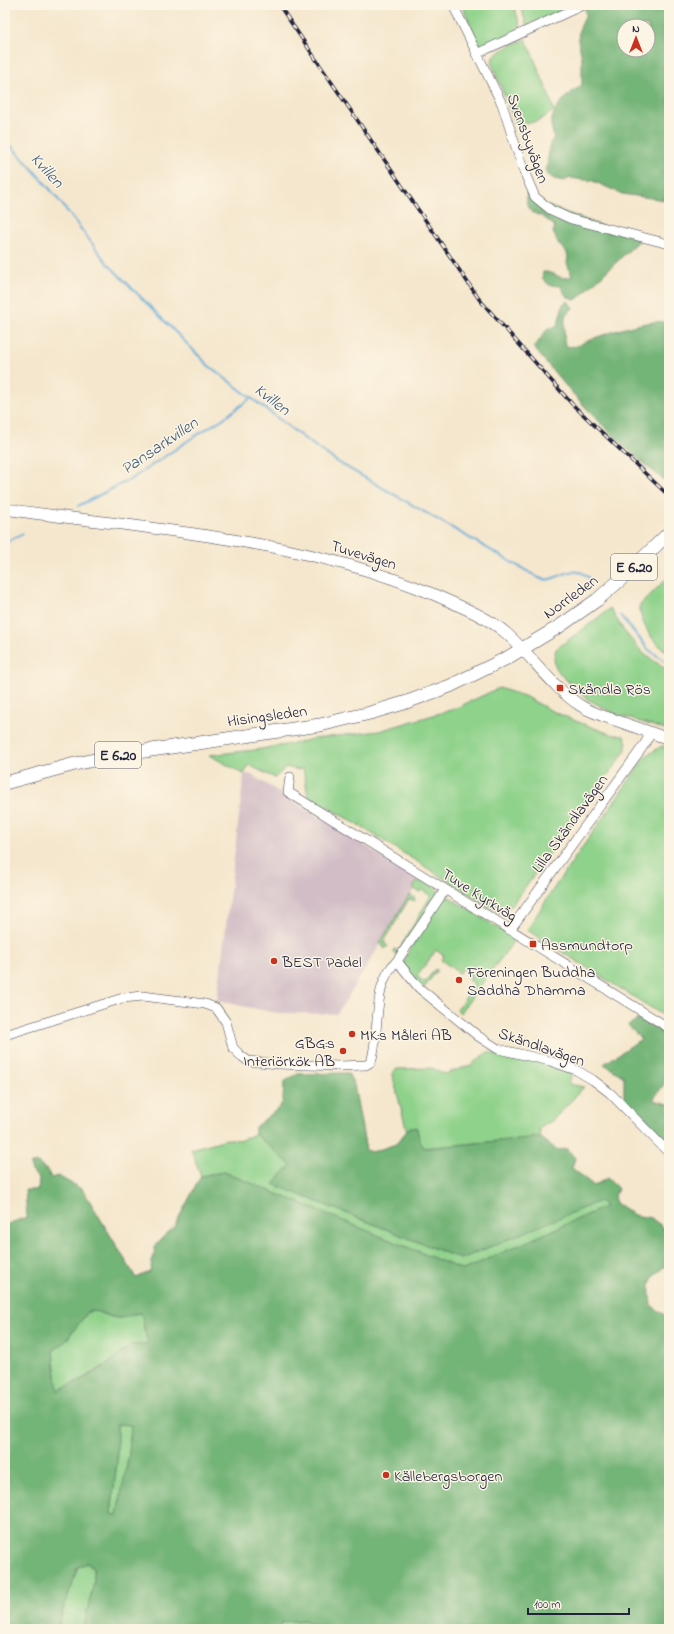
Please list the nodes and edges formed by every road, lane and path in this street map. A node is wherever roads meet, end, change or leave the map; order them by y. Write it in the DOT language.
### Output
graph roads {
  1 [pos="453,5"];
  2 [pos="583,5"];
  3 [pos="476,54"];
  4 [pos="669,244"];
  5 [pos="5,510"];
  6 [pos="669,533"];
  7 [pos="523,649"];
  8 [pos="651,733"];
  9 [pos="669,739"];
  10 [pos="290,777"];
  11 [pos="5,783"];
  12 [pos="445,890"];
  13 [pos="510,930"];
  14 [pos="397,961"];
  15 [pos="669,1028"];
  16 [pos="5,1035"];
  17 [pos="669,1153"];
  1 -- 3 [label="street, Svensbyvägen"];
  2 -- 3 [label="street"];
  3 -- 4 [label="street, Svensbyvägen"];
  5 -- 7 [label="main road, Tuvevägen"];
  6 -- 7 [label="highway, Norrleden / E 6.20"];
  7 -- 8 [label="main road, Tuvevägen"];
  7 -- 11 [label="highway, Hisingsleden / E 6.20"];
  8 -- 9 [label="main road, Tuvevägen"];
  8 -- 13 [label="street, Lilla Skändlavägen"];
  10 -- 12 [label="street, Tuve Kyrkväg"];
  12 -- 13 [label="street, Tuve Kyrkväg"];
  12 -- 14 [label="street"];
  13 -- 15 [label="street, Tuve Kyrkväg"];
  14 -- 16 [label="street"];
  14 -- 17 [label="street, Skändlavägen"];
}
